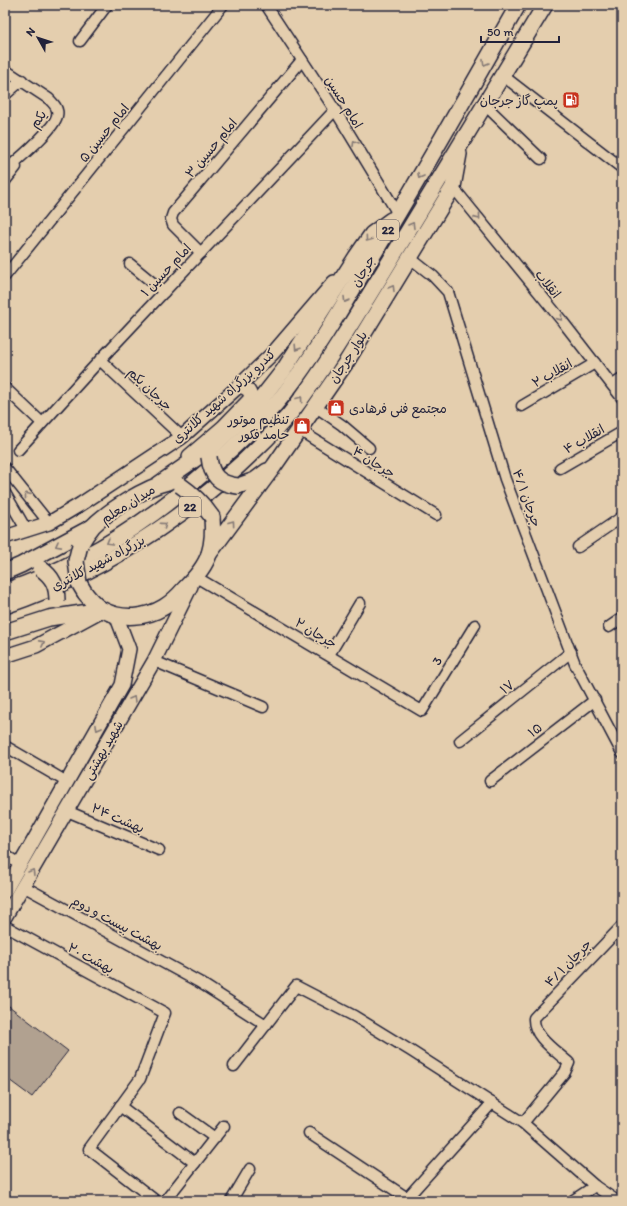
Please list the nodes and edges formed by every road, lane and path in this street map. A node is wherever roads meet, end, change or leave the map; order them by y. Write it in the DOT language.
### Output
graph roads {
  1 [pos="107,5"];
  2 [pos="223,5"];
  3 [pos="266,5"];
  4 [pos="518,5"];
  5 [pos="545,5"];
  6 [pos="80,41"];
  7 [pos="302,60"];
  8 [pos="5,70"];
  9 [pos="502,75"];
  10 [pos="22,80"];
  11 [pos="5,96"];
  12 [pos="485,104"];
  13 [pos="335,110"];
  14 [pos="42,136"];
  15 [pos="460,146"];
  16 [pos="541,159"];
  17 [pos="622,168"];
  18 [pos="5,171"];
  19 [pos="5,181"];
  20 [pos="453,187"];
  21 [pos="398,214"];
  22 [pos="201,253"];
  23 [pos="356,257"];
  24 [pos="410,258"];
  25 [pos="130,264"];
  26 [pos="5,276"];
  27 [pos="164,292"];
  28 [pos="333,354"];
  29 [pos="100,360"];
  30 [pos="596,363"];
  31 [pos="622,378"];
  32 [pos="613,385"];
  33 [pos="239,386"];
  34 [pos="5,388"];
  35 [pos="622,398"];
  36 [pos="522,406"];
  37 [pos="316,407"];
  38 [pos="42,423"];
  39 [pos="299,430"];
  40 [pos="622,432"];
  41 [pos="182,437"];
  42 [pos="240,442"];
  43 [pos="370,448"];
  44 [pos="18,450"];
  45 [pos="210,453"];
  46 [pos="274,466"];
  47 [pos="5,468"];
  48 [pos="560,468"];
  49 [pos="163,482"];
  50 [pos="5,493"];
  51 [pos="436,515"];
  52 [pos="622,517"];
  53 [pos="49,523"];
  54 [pos="92,527"];
  55 [pos="28,530"];
  56 [pos="5,537"];
  57 [pos="578,547"];
  58 [pos="209,554"];
  59 [pos="21,565"];
  60 [pos="5,572"];
  61 [pos="195,578"];
  62 [pos="5,591"];
  63 [pos="360,603"];
  64 [pos="5,606"];
  65 [pos="109,612"];
  66 [pos="49,618"];
  67 [pos="622,618"];
  68 [pos="474,625"];
  69 [pos="609,626"];
  70 [pos="5,632"];
  71 [pos="571,652"];
  72 [pos="328,655"];
  73 [pos="5,656"];
  74 [pos="154,661"];
  75 [pos="594,700"];
  76 [pos="264,707"];
  77 [pos="422,711"];
  78 [pos="460,741"];
  79 [pos="5,746"];
  80 [pos="622,753"];
  81 [pos="490,781"];
  82 [pos="67,782"];
  83 [pos="67,811"];
  84 [pos="159,850"];
  85 [pos="5,855"];
  86 [pos="21,865"];
  87 [pos="23,886"];
  88 [pos="5,891"];
  89 [pos="5,917"];
  90 [pos="5,926"];
  91 [pos="622,926"];
  92 [pos="266,1025"];
  93 [pos="234,1066"];
  94 [pos="492,1103"];
  95 [pos="120,1106"];
  96 [pos="180,1113"];
  97 [pos="523,1123"];
  98 [pos="224,1126"];
  99 [pos="310,1133"];
  100 [pos="215,1138"];
  101 [pos="195,1163"];
  102 [pos="250,1169"];
  103 [pos="595,1186"];
  104 [pos="153,1200"];
  105 [pos="409,1200"];
  106 [pos="165,1201"];
  107 [pos="231,1201"];
  108 [pos="572,1201"];
  109 [pos="617,1201"];
  1 -- 6 [label="street"];
  2 -- 26 [label="street, امام حسین ۵"];
  3 -- 7 [label="street, امام حسین"];
  4 -- 21 [label="highway, جرجان / 22, one-way"];
  5 -- 9 [label="highway, جرجان / 22"];
  7 -- 13 [label="street, امام حسین"];
  7 -- 22 [label="street, امام حسین ۳"];
  8 -- 10 [label="street, یکم"];
  9 -- 12 [label="highway, جرجان / 22"];
  9 -- 17 [label="street"];
  10 -- 11 [label="street"];
  10 -- 14 [label="street, یکم"];
  12 -- 15 [label="highway, جرجان / 22"];
  12 -- 16 [label="street"];
  21 -- 13 [label="street, امام حسین, one-way"];
  13 -- 22 [label="street, امام حسین ۱"];
  14 -- 18 [label="street, یکم"];
  14 -- 19 [label="street"];
  15 -- 20 [label="highway, بلوار جرجان"];
  28 -- 15 [label="highway, جرجان / 22, one-way"];
  20 -- 24 [label="highway, بلوار جرجان"];
  20 -- 30 [label="street, انقلاب, one-way"];
  21 -- 23 [label="highway, one-way"];
  21 -- 42 [label="highway, جرجان / 22, one-way"];
  22 -- 27 [label="street, امام حسین ۱"];
  23 -- 33 [label="main road, کندرو بزرگراه شهید کلانتری"];
  23 -- 45 [label="highway, one-way"];
  37 -- 24 [label="highway, بلوار جرجان, one-way"];
  24 -- 71 [label="street, جرجان ۱ /۴"];
  25 -- 27 [label="street"];
  27 -- 29 [label="street, امام حسین ۱"];
  64 -- 28 [label="highway, بزرگراه شهید کلانتری / 22, one-way"];
  29 -- 38 [label="street, امام حسین ۱"];
  29 -- 41 [label="street, جرجان یکم"];
  30 -- 32 [label="street, انقلاب"];
  30 -- 36 [label="street, ۲ انقلاب"];
  31 -- 32 [label="street"];
  32 -- 35 [label="street, انقلاب"];
  33 -- 41 [label="main road, کندرو بزرگراه شهید کلانتری"];
  33 -- 49 [label="main road"];
  34 -- 38 [label="street"];
  37 -- 39 [label="highway, بلوار جرجان"];
  37 -- 43 [label="street"];
  38 -- 44 [label="street, امام حسین ۱"];
  39 -- 46 [label="highway, بلوار جرجان"];
  39 -- 51 [label="street, ۴ جرجان"];
  40 -- 48 [label="street, ۴ انقلاب"];
  41 -- 53 [label="main road, کندرو بزرگراه شهید کلانتری"];
  42 -- 62 [label="highway, بزرگراه شهید کلانتری / 22, one-way"];
  45 -- 46 [label="highway, bridge"];
  45 -- 49 [label="highway"];
  58 -- 46 [label="highway, بلوار جرجان, one-way"];
  53 -- 47 [label="street, one-way"];
  49 -- 54 [label="highway, میدان معلم"];
  49 -- 58 [label="highway, میدان معلم, bridge"];
  50 -- 55 [label="street"];
  52 -- 57 [label="street"];
  53 -- 55 [label="main road, کندرو بزرگراه شهید کلانتری"];
  54 -- 59 [label="highway, one-way"];
  54 -- 65 [label="highway, میدان معلم, bridge"];
  55 -- 56 [label="main road, کندرو بزرگراه شهید کلانتری"];
  58 -- 61 [label="highway, میدان معلم"];
  59 -- 60 [label="highway"];
  59 -- 66 [label="highway, bridge"];
  61 -- 65 [label="highway, میدان معلم"];
  61 -- 72 [label="street, جرجان ۲"];
  61 -- 74 [label="main road, شهید بهشتی"];
  63 -- 72 [label="street"];
  65 -- 66 [label="highway"];
  73 -- 65 [label="main road, one-way"];
  65 -- 82 [label="main road, شهید بهشتی, one-way"];
  66 -- 70 [label="highway"];
  67 -- 69 [label="street"];
  68 -- 77 [label="street, 3"];
  71 -- 75 [label="street, جرجان ۱ /۴"];
  71 -- 78 [label="street, ۱۷"];
  72 -- 77 [label="street, جرجان ۲"];
  74 -- 76 [label="street"];
  83 -- 74 [label="main road, شهید بهشتی, one-way"];
  75 -- 80 [label="street, جرجان ۱ /۴"];
  75 -- 81 [label="street, ۱۵"];
  79 -- 82 [label="street"];
  82 -- 86 [label="main road, شهید بهشتی"];
  83 -- 84 [label="street, بهشت ۲۴"];
  87 -- 83 [label="main road, شهید بهشتی, one-way"];
  85 -- 86 [label="street"];
  86 -- 88 [label="main road, شهید بهشتی"];
  87 -- 89 [label="main road, شهید بهشتی"];
  87 -- 92 [label="street, بهشت بیست و دوم"];
  90 -- 95 [label="street, بهشت ۲۰"];
  91 -- 97 [label="street, جرجان ۱ /۴"];
  92 -- 93 [label="street"];
  92 -- 94 [label="street"];
  94 -- 97 [label="street"];
  94 -- 105 [label="street"];
  95 -- 101 [label="street"];
  95 -- 104 [label="street"];
  96 -- 100 [label="street"];
  97 -- 103 [label="street"];
  98 -- 100 [label="street"];
  99 -- 105 [label="street"];
  100 -- 101 [label="street"];
  101 -- 106 [label="street"];
  102 -- 107 [label="street"];
  103 -- 108 [label="street"];
  103 -- 109 [label="street"];
}
